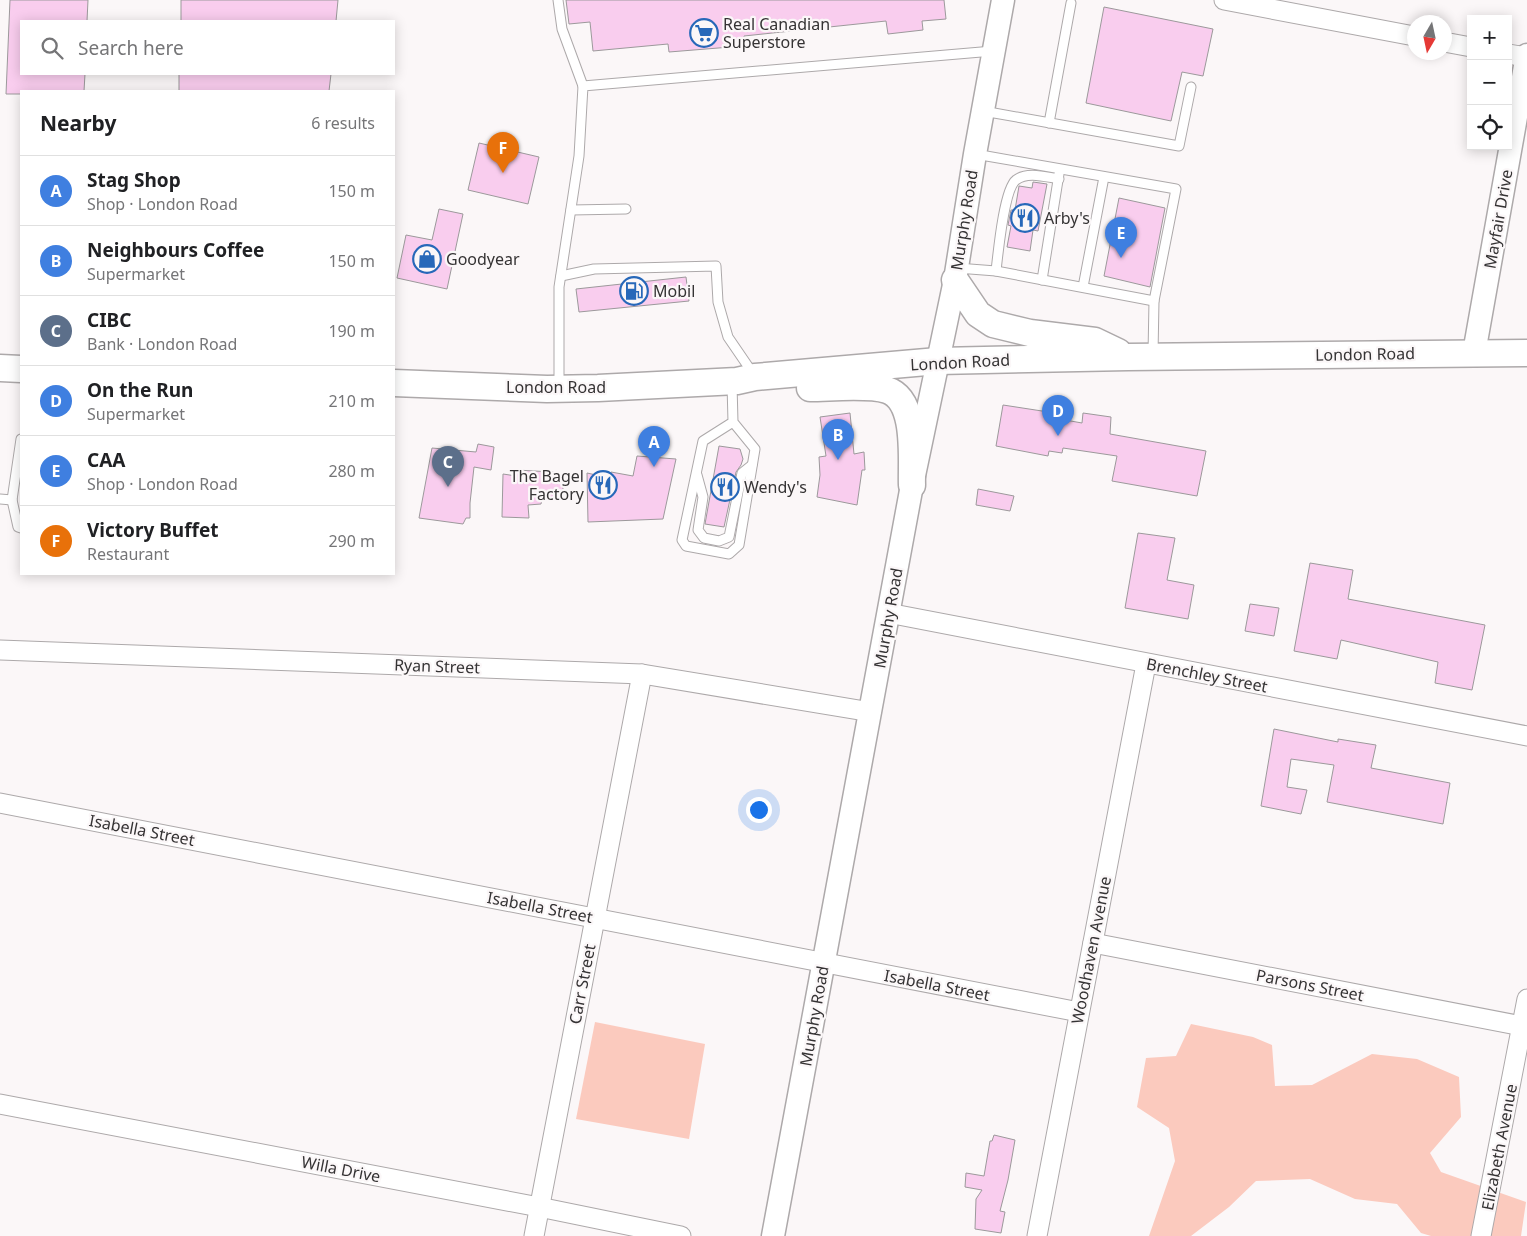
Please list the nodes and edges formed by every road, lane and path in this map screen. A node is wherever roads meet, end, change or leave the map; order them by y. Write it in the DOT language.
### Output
graph roads {
  1 [pos="558,0"];
  2 [pos="1003,0"];
  3 [pos="1224,0"];
  4 [pos="1072,2"];
  5 [pos="1269,4"];
  6 [pos="1407,34"];
  7 [pos="1452,43"];
  8 [pos="1467,46"];
  9 [pos="993,51"];
  10 [pos="1512,54"];
  11 [pos="1527,56"];
  12 [pos="583,86"];
  13 [pos="1190,87"];
  14 [pos="982,111"];
  15 [pos="1049,123"];
  16 [pos="975,154"];
  17 [pos="1060,169"];
  18 [pos="1104,177"];
  19 [pos="1059,179"];
  20 [pos="626,209"];
  21 [pos="571,210"];
  22 [pos="996,272"];
  23 [pos="956,274"];
  24 [pos="561,276"];
  25 [pos="1042,280"];
  26 [pos="1083,287"];
  27 [pos="1154,301"];
  28 [pos="1474,353"];
  29 [pos="1527,354"];
  30 [pos="1141,357"];
  31 [pos="938,362"];
  32 [pos="0,368"];
  33 [pos="20,369"];
  34 [pos="741,380"];
  35 [pos="395,383"];
  36 [pos="559,388"];
  37 [pos="733,422"];
  38 [pos="20,446"];
  39 [pos="752,465"];
  40 [pos="697,473"];
  41 [pos="912,485"];
  42 [pos="0,499"];
  43 [pos="12,500"];
  44 [pos="20,528"];
  45 [pos="888,613"];
  46 [pos="0,650"];
  47 [pos="1146,664"];
  48 [pos="642,674"];
  49 [pos="871,712"];
  50 [pos="1527,736"];
  51 [pos="0,803"];
  52 [pos="595,918"];
  53 [pos="1093,943"];
  54 [pos="824,963"];
  55 [pos="1527,999"];
  56 [pos="1079,1012"];
  57 [pos="1525,1026"];
  58 [pos="0,1104"];
  59 [pos="539,1207"];
  60 [pos="534,1236"];
  61 [pos="681,1236"];
  62 [pos="773,1236"];
  63 [pos="1037,1236"];
  64 [pos="1481,1236"];
  1 -- 12 [label="lane"];
  2 -- 9 [label="street, Murphy Road"];
  3 -- 5 [label="street"];
  4 -- 15 [label="lane"];
  5 -- 6 [label="street"];
  7 -- 8 [label="street"];
  9 -- 12 [label="lane"];
  9 -- 14 [label="street, Murphy Road"];
  10 -- 11 [label="street"];
  11 -- 28 [label="street, Mayfair Drive"];
  12 -- 21 [label="lane"];
  13 -- 15 [label="lane"];
  14 -- 15 [label="lane"];
  14 -- 16 [label="street, Murphy Road"];
  16 -- 17 [label="lane"];
  16 -- 23 [label="street, Murphy Road"];
  17 -- 18 [label="lane"];
  17 -- 19 [label="lane"];
  18 -- 26 [label="lane"];
  18 -- 27 [label="lane"];
  19 -- 22 [label="lane"];
  19 -- 25 [label="lane"];
  20 -- 21 [label="lane"];
  21 -- 24 [label="lane"];
  22 -- 23 [label="lane"];
  22 -- 25 [label="lane"];
  23 -- 30 [label="main road"];
  23 -- 31 [label="street, Murphy Road"];
  24 -- 34 [label="lane"];
  24 -- 36 [label="lane"];
  25 -- 26 [label="lane"];
  26 -- 27 [label="lane"];
  27 -- 30 [label="lane"];
  28 -- 29 [label="main road, London Road"];
  28 -- 30 [label="main road, London Road"];
  30 -- 31 [label="main road, London Road"];
  31 -- 34 [label="main road, London Road"];
  31 -- 41 [label="street, Murphy Road"];
  32 -- 33 [label="main road"];
  34 -- 36 [label="main road, London Road"];
  34 -- 37 [label="lane"];
  34 -- 41 [label="main road"];
  35 -- 36 [label="main road, London Road"];
  37 -- 39 [label="lane"];
  37 -- 40 [label="lane"];
  38 -- 43 [label="lane"];
  39 -- 40 [label="lane"];
  39 -- 40 [label="lane"];
  41 -- 45 [label="street, Murphy Road"];
  42 -- 43 [label="lane"];
  43 -- 44 [label="lane"];
  45 -- 47 [label="street, Brenchley Street"];
  45 -- 49 [label="street, Murphy Road"];
  46 -- 48 [label="street, Ryan Street"];
  47 -- 50 [label="street, Brenchley Street"];
  47 -- 53 [label="street, Woodhaven Avenue"];
  48 -- 49 [label="street, Ryan Street"];
  48 -- 52 [label="street, Carr Street"];
  49 -- 54 [label="street, Murphy Road"];
  51 -- 52 [label="street, Isabella Street"];
  52 -- 54 [label="street, Isabella Street"];
  52 -- 59 [label="street, Carr Street"];
  53 -- 56 [label="street, Woodhaven Avenue"];
  53 -- 57 [label="street, Parsons Street"];
  54 -- 56 [label="street, Isabella Street"];
  54 -- 62 [label="street, Murphy Road"];
  55 -- 57 [label="street, Elizabeth Avenue"];
  56 -- 63 [label="street, Woodhaven Avenue"];
  57 -- 64 [label="street, Elizabeth Avenue"];
  58 -- 59 [label="street, Willa Drive"];
  59 -- 60 [label="street, Carr Street"];
  59 -- 61 [label="street, Willa Drive"];
}
